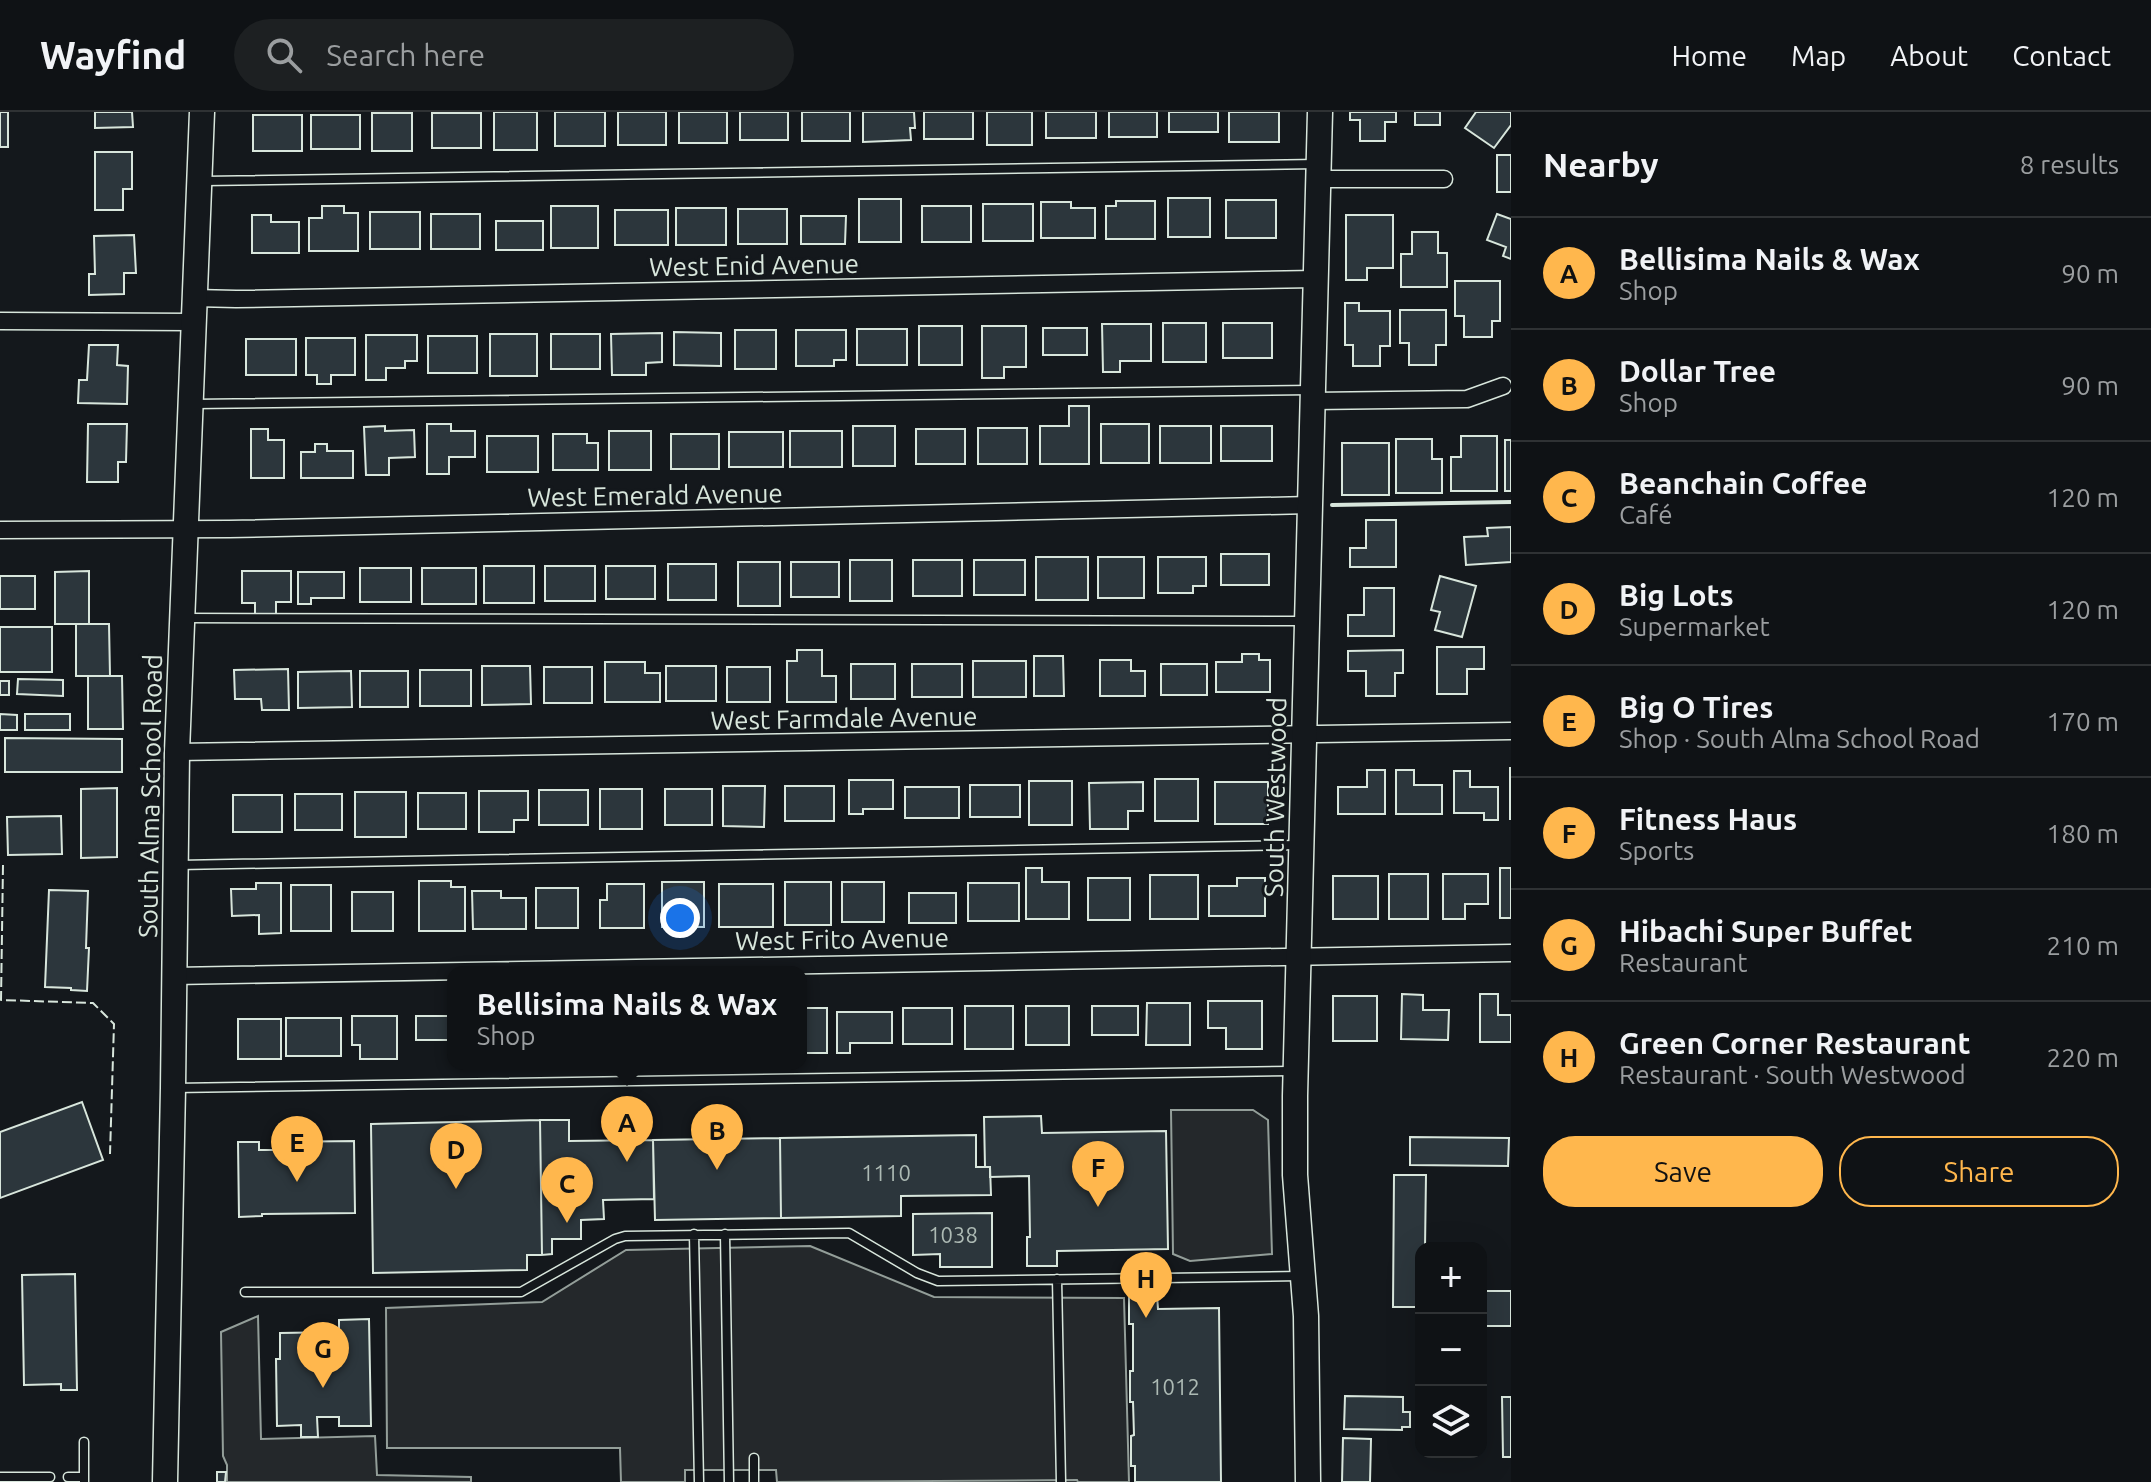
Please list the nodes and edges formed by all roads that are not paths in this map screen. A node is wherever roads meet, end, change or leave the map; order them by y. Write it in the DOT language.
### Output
graph roads {
  1 [pos="202,112"];
  2 [pos="1320,112"];
  3 [pos="1318,172"];
  4 [pos="1444,179"];
  5 [pos="199,181"];
  6 [pos="1316,279"];
  7 [pos="193,310"];
  8 [pos="0,321"];
  9 [pos="1503,386"];
  10 [pos="1313,396"];
  11 [pos="190,404"];
  12 [pos="1310,505"];
  13 [pos="186,529"];
  14 [pos="0,530"];
  15 [pos="182,618"];
  16 [pos="1307,621"];
  17 [pos="1511,731"];
  18 [pos="1305,734"];
  19 [pos="177,752"];
  20 [pos="1302,845"];
  21 [pos="175,865"];
  22 [pos="1511,953"];
  23 [pos="1299,956"];
  24 [pos="736,966"];
  25 [pos="447,971"];
  26 [pos="174,976"];
  27 [pos="1295,1071"];
  28 [pos="173,1088"];
  29 [pos="694,1234"];
  30 [pos="725,1234"];
  31 [pos="1303,1276"];
  32 [pos="1057,1279"];
  33 [pos="245,1292"];
  34 [pos="84,1442"];
  35 [pos="754,1458"];
  36 [pos="0,1477"];
  37 [pos="50,1477"];
  38 [pos="68,1477"];
  39 [pos="84,1480"];
  40 [pos="165,1482"];
  41 [pos="699,1482"];
  42 [pos="729,1482"];
  43 [pos="754,1482"];
  44 [pos="1061,1482"];
  45 [pos="1308,1482"];
  1 -- 5 [label="main road, South Alma School Road"];
  2 -- 3 [label="main road, South Westwood"];
  3 -- 4 [label="street"];
  3 -- 5 [label="lane"];
  3 -- 6 [label="main road, South Westwood"];
  5 -- 7 [label="main road, South Alma School Road"];
  6 -- 7 [label="street, West Enid Avenue"];
  6 -- 10 [label="main road, South Westwood"];
  7 -- 8 [label="street, West Enid Avenue"];
  7 -- 11 [label="main road, South Alma School Road"];
  9 -- 10 [label="street"];
  10 -- 11 [label="lane"];
  10 -- 12 [label="main road, South Westwood"];
  11 -- 13 [label="main road, South Alma School Road"];
  12 -- 13 [label="street, West Emerald Avenue"];
  12 -- 16 [label="main road, South Westwood"];
  13 -- 14 [label="street, West Emerald Avenue"];
  13 -- 15 [label="main road, South Alma School Road"];
  15 -- 16 [label="lane"];
  15 -- 19 [label="main road, South Alma School Road"];
  16 -- 18 [label="main road, South Westwood"];
  17 -- 18 [label="street, West Farmdale Avenue"];
  18 -- 19 [label="street, West Farmdale Avenue"];
  18 -- 20 [label="main road, South Westwood"];
  19 -- 21 [label="main road, South Alma School Road"];
  20 -- 21 [label="lane"];
  20 -- 23 [label="main road, South Westwood"];
  21 -- 26 [label="main road, South Alma School Road"];
  22 -- 23 [label="street, West Frito Avenue"];
  23 -- 24 [label="street, West Frito Avenue"];
  23 -- 27 [label="main road, South Westwood"];
  25 -- 26 [label="street, West Frito Avenue"];
  26 -- 28 [label="main road, South Alma School Road"];
  27 -- 28 [label="lane"];
  27 -- 31 [label="main road, South Westwood"];
  28 -- 40 [label="main road, South Alma School Road"];
  29 -- 30 [label="lane"];
  29 -- 33 [label="lane"];
  29 -- 41 [label="lane"];
  30 -- 32 [label="lane"];
  30 -- 42 [label="lane"];
  31 -- 32 [label="lane"];
  31 -- 45 [label="main road, South Westwood"];
  32 -- 44 [label="lane"];
  34 -- 39 [label="lane"];
  35 -- 43 [label="lane"];
  36 -- 37 [label="lane"];
  38 -- 39 [label="lane"];
}
